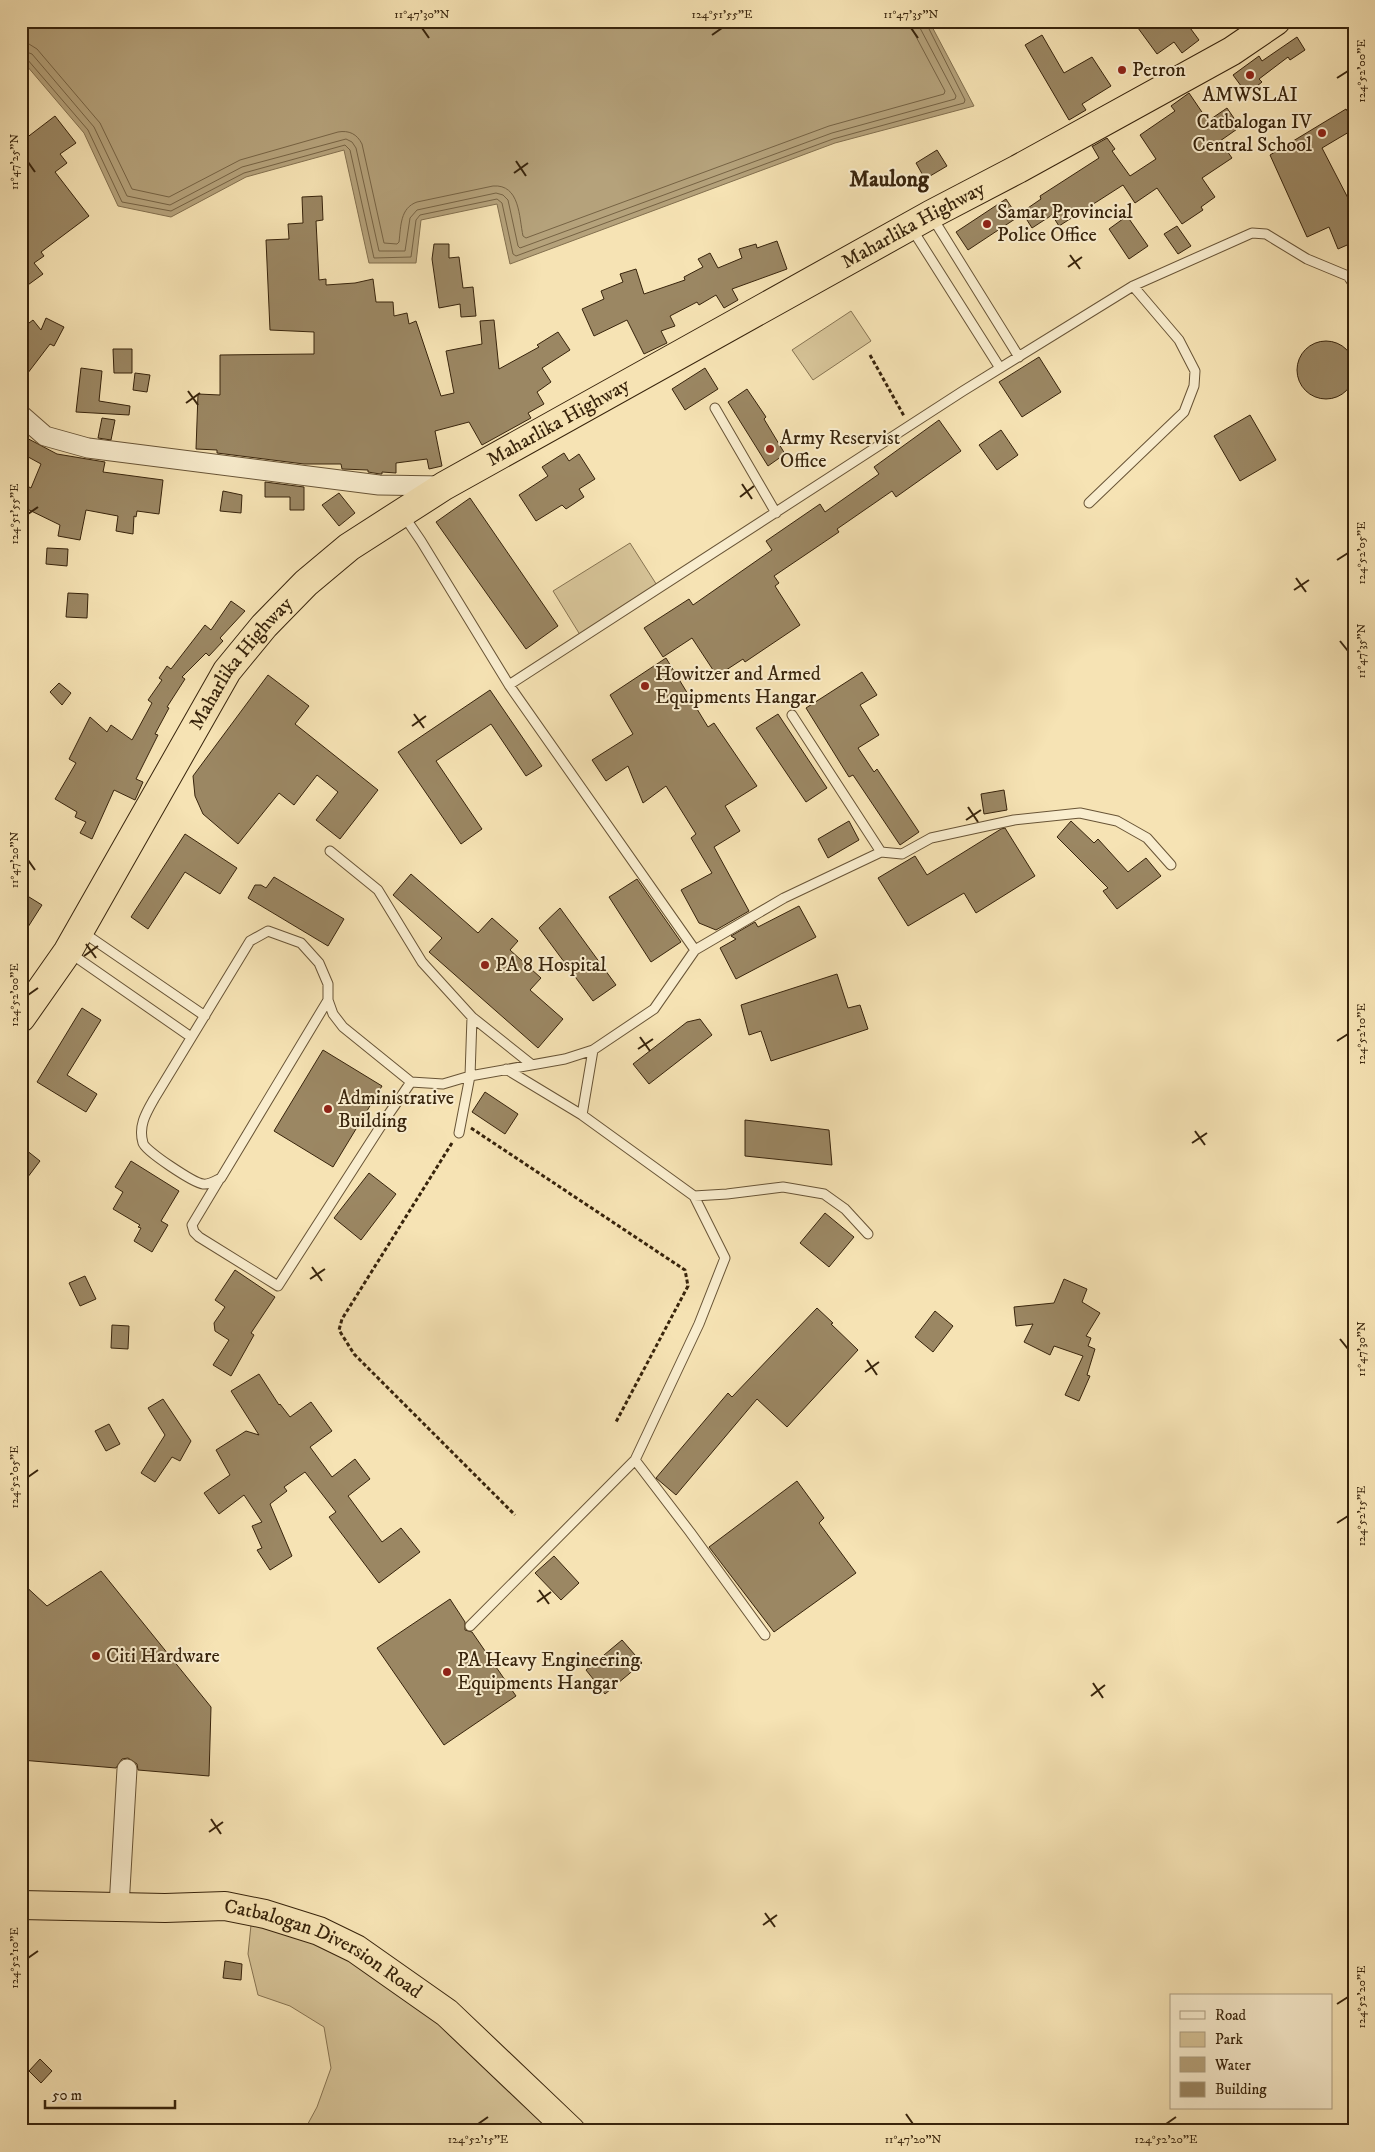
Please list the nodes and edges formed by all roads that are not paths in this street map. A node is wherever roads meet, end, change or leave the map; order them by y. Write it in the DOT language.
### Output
graph roads {
  1 [pos="1276,21"];
  2 [pos="920,221"];
  3 [pos="1354,285"];
  4 [pos="1133,286"];
  5 [pos="1019,357"];
  6 [pos="1000,368"];
  7 [pos="715,408"];
  8 [pos="21,415"];
  9 [pos="379,485"];
  10 [pos="444,486"];
  11 [pos="1088,503"];
  12 [pos="776,513"];
  13 [pos="395,518"];
  14 [pos="509,685"];
  15 [pos="792,715"];
  16 [pos="330,851"];
  17 [pos="882,852"];
  18 [pos="1170,865"];
  19 [pos="74,941"];
  20 [pos="695,950"];
  21 [pos="328,1000"];
  22 [pos="205,1016"];
  23 [pos="472,1016"];
  24 [pos="21,1018"];
  25 [pos="192,1037"];
  26 [pos="593,1050"];
  27 [pos="531,1064"];
  28 [pos="506,1069"];
  29 [pos="470,1076"];
  30 [pos="411,1082"];
  31 [pos="582,1114"];
  32 [pos="459,1134"];
  33 [pos="220,1178"];
  34 [pos="694,1196"];
  35 [pos="868,1234"];
  36 [pos="635,1460"];
  37 [pos="470,1626"];
  38 [pos="765,1635"];
  39 [pos="127,1769"];
  40 [pos="21,1905"];
  41 [pos="119,1907"];
  42 [pos="571,2131"];
  1 -- 2 [label="highway, Maharlika Highway"];
  2 -- 5 [label="lane"];
  2 -- 6 [label="lane"];
  2 -- 10 [label="highway, Maharlika Highway"];
  3 -- 4 [label="lane"];
  4 -- 5 [label="lane"];
  4 -- 11 [label="lane"];
  5 -- 6 [label="lane"];
  6 -- 12 [label="lane"];
  7 -- 12 [label="lane"];
  8 -- 9 [label="street"];
  9 -- 10 [label="street"];
  9 -- 13 [label="street"];
  10 -- 13 [label="highway, Maharlika Highway"];
  12 -- 14 [label="lane"];
  13 -- 14 [label="lane"];
  13 -- 19 [label="highway, Maharlika Highway"];
  14 -- 20 [label="lane"];
  15 -- 17 [label="lane"];
  16 -- 23 [label="lane"];
  17 -- 18 [label="lane"];
  17 -- 20 [label="lane"];
  19 -- 22 [label="lane"];
  19 -- 24 [label="highway, Maharlika Highway"];
  19 -- 25 [label="lane"];
  20 -- 26 [label="lane"];
  21 -- 22 [label="lane"];
  21 -- 30 [label="lane"];
  21 -- 33 [label="lane"];
  22 -- 25 [label="lane"];
  23 -- 27 [label="lane"];
  23 -- 29 [label="lane"];
  25 -- 33 [label="lane"];
  26 -- 27 [label="lane"];
  26 -- 31 [label="lane"];
  27 -- 28 [label="lane"];
  28 -- 29 [label="lane"];
  28 -- 31 [label="lane"];
  29 -- 30 [label="lane"];
  29 -- 32 [label="lane"];
  30 -- 33 [label="lane"];
  31 -- 34 [label="lane"];
  34 -- 35 [label="lane"];
  34 -- 36 [label="lane"];
  36 -- 37 [label="lane"];
  36 -- 38 [label="lane"];
  39 -- 41 [label="street"];
  40 -- 41 [label="highway, Catbalogan Diversion Road"];
  41 -- 42 [label="highway, Catbalogan Diversion Road"];
}
